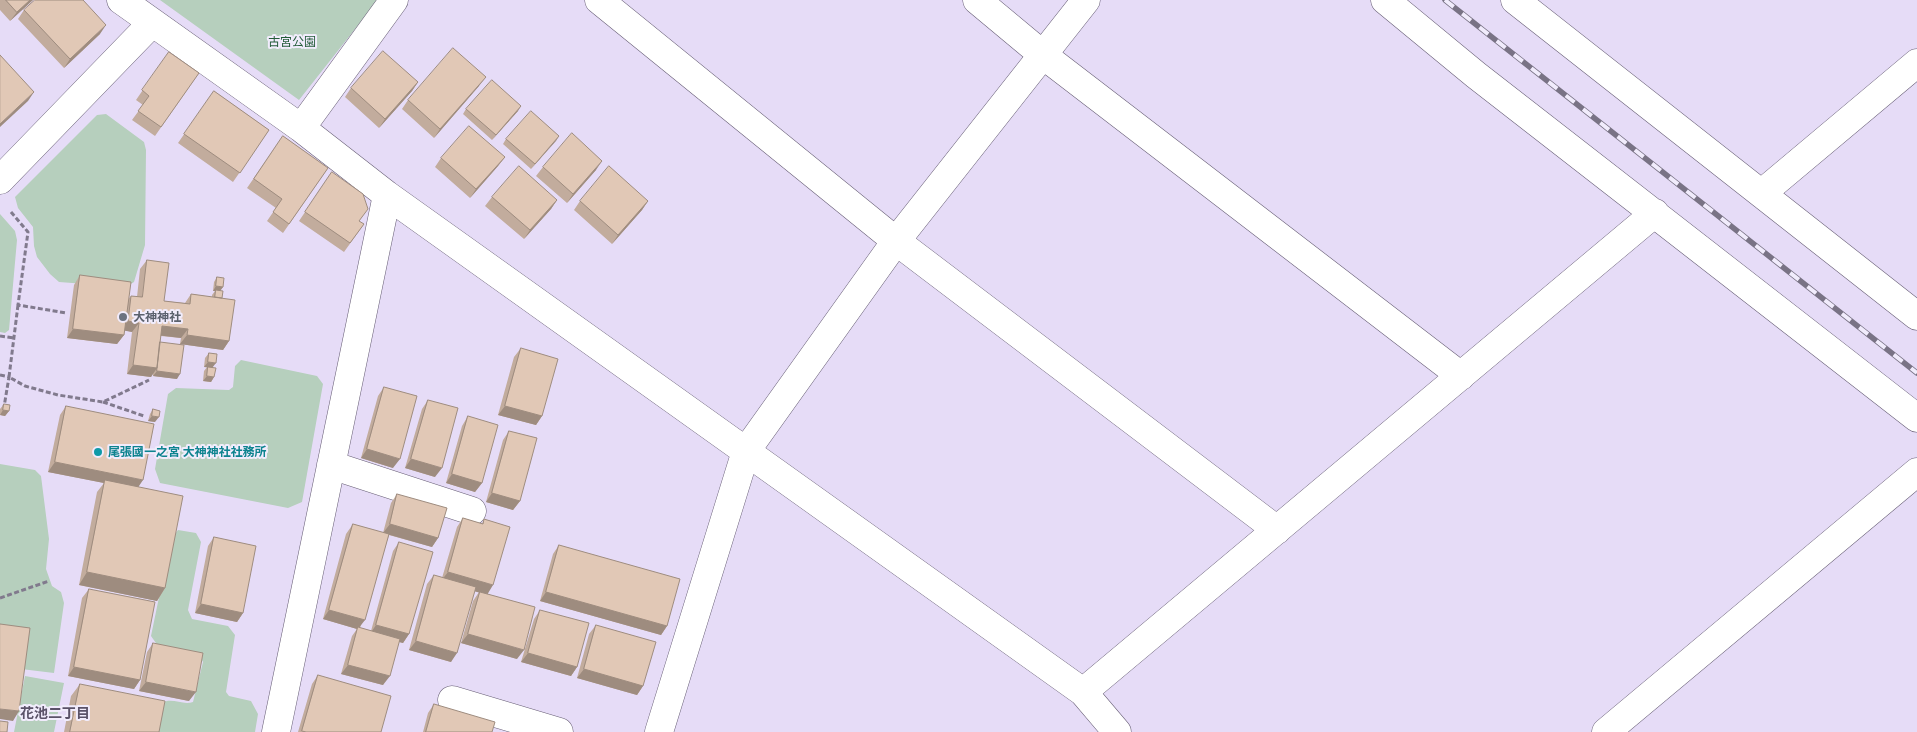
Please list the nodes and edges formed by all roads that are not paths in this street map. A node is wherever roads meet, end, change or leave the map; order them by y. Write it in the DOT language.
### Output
graph roads {
  1 [pos="120,0"];
  2 [pos="394,0"];
  3 [pos="599,0"];
  4 [pos="976,0"];
  5 [pos="1086,0"];
  6 [pos="1385,0"];
  7 [pos="1515,0"];
  8 [pos="152,23"];
  9 [pos="1043,55"];
  10 [pos="1917,63"];
  11 [pos="301,128"];
  12 [pos="3,193"];
  13 [pos="1762,193"];
  14 [pos="387,195"];
  15 [pos="1655,213"];
  16 [pos="896,241"];
  17 [pos="1917,316"];
  18 [pos="1461,376"];
  19 [pos="1917,418"];
  20 [pos="746,451"];
  21 [pos="331,465"];
  22 [pos="1917,472"];
  23 [pos="472,511"];
  24 [pos="1277,530"];
  25 [pos="1083,692"];
  26 [pos="452,700"];
  27 [pos="276,732"];
  28 [pos="559,732"];
  29 [pos="659,732"];
  30 [pos="1116,732"];
  31 [pos="1606,732"];
  1 -- 8 [label="street"];
  2 -- 11 [label="street"];
  3 -- 16 [label="street"];
  4 -- 9 [label="street"];
  5 -- 9 [label="street"];
  6 -- 15 [label="street"];
  7 -- 13 [label="street"];
  8 -- 11 [label="street"];
  8 -- 12 [label="street"];
  9 -- 16 [label="street"];
  9 -- 18 [label="street"];
  10 -- 13 [label="street"];
  11 -- 14 [label="street"];
  13 -- 17 [label="street"];
  14 -- 20 [label="street"];
  14 -- 21 [label="street"];
  15 -- 18 [label="street"];
  15 -- 19 [label="street"];
  16 -- 20 [label="street"];
  16 -- 24 [label="street"];
  18 -- 24 [label="street"];
  20 -- 25 [label="street"];
  20 -- 29 [label="street"];
  21 -- 23 [label="street"];
  21 -- 27 [label="street"];
  22 -- 31 [label="street"];
  24 -- 25 [label="street"];
  25 -- 30 [label="street"];
  26 -- 28 [label="street"];
}
